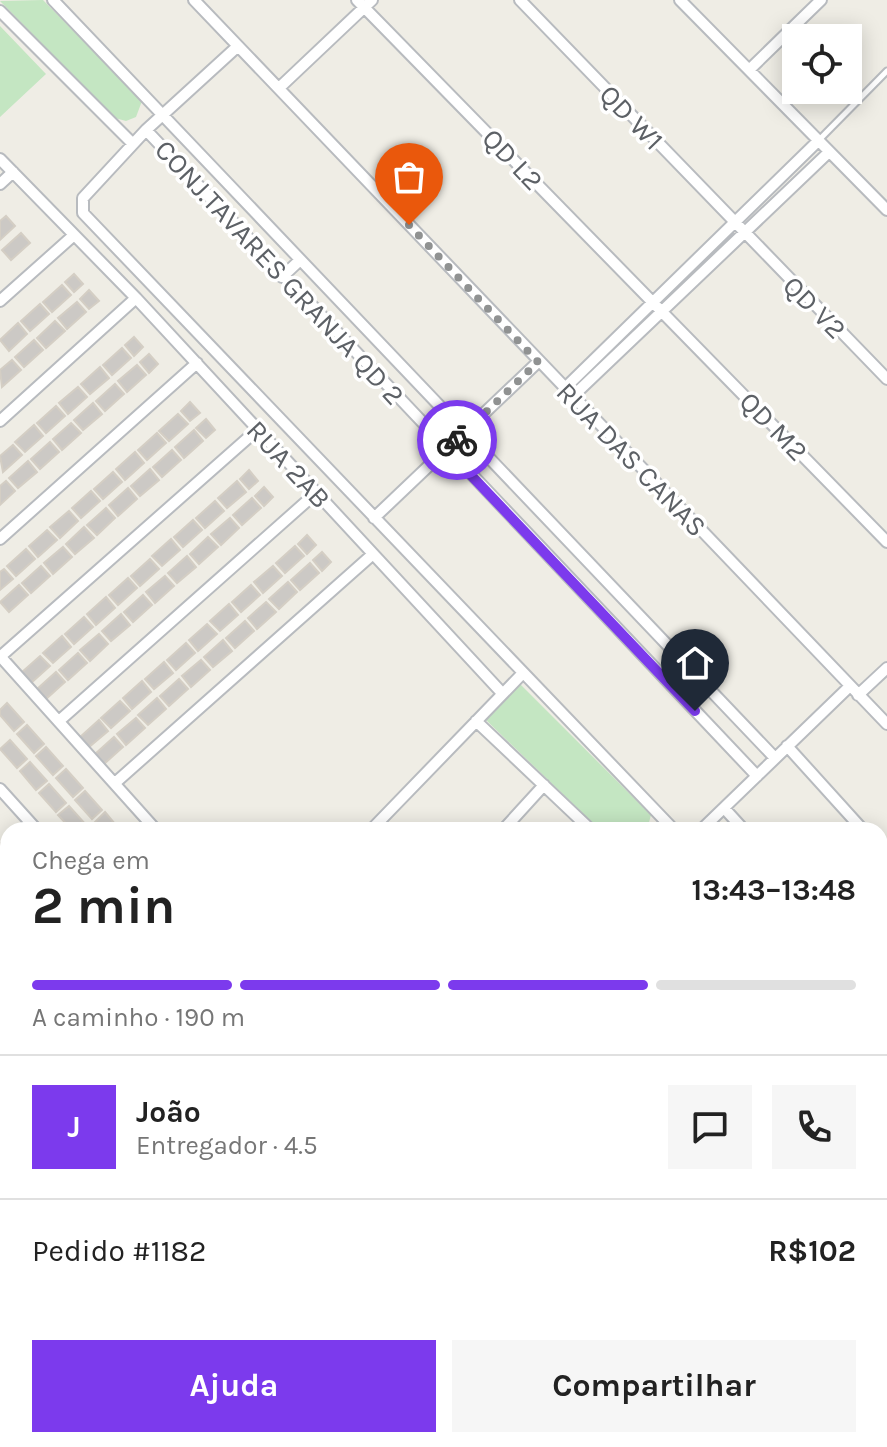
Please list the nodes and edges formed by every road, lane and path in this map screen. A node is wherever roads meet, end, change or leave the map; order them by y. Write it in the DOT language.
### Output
graph roads {
  1 [pos="53,0"];
  2 [pos="194,0"];
  3 [pos="520,0"];
  4 [pos="680,0"];
  5 [pos="821,0"];
  6 [pos="364,2"];
  7 [pos="0,11"];
  8 [pos="238,46"];
  9 [pos="749,70"];
  10 [pos="887,71"];
  11 [pos="279,88"];
  12 [pos="163,114"];
  13 [pos="146,130"];
  14 [pos="817,142"];
  15 [pos="133,144"];
  16 [pos="829,152"];
  17 [pos="0,159"];
  18 [pos="13,172"];
  19 [pos="0,184"];
  20 [pos="887,210"];
  21 [pos="733,222"];
  22 [pos="743,234"];
  23 [pos="74,235"];
  24 [pos="299,261"];
  25 [pos="282,277"];
  26 [pos="136,298"];
  27 [pos="0,301"];
  28 [pos="652,301"];
  29 [pos="661,311"];
  30 [pos="538,362"];
  31 [pos="197,363"];
  32 [pos="887,379"];
  33 [pos="568,393"];
  34 [pos="0,421"];
  35 [pos="257,430"];
  36 [pos="465,432"];
  37 [pos="447,450"];
  38 [pos="316,493"];
  39 [pos="374,518"];
  40 [pos="0,539"];
  41 [pos="887,542"];
  42 [pos="373,554"];
  43 [pos="0,656"];
  44 [pos="887,668"];
  45 [pos="522,674"];
  46 [pos="850,686"];
  47 [pos="502,693"];
  48 [pos="858,695"];
  49 [pos="59,721"];
  50 [pos="476,721"];
  51 [pos="887,724"];
  52 [pos="787,746"];
  53 [pos="775,758"];
  54 [pos="757,776"];
  55 [pos="115,783"];
  56 [pos="544,785"];
  57 [pos="0,789"];
  58 [pos="724,808"];
  59 [pos="30,822"];
  60 [pos="149,822"];
  61 [pos="379,822"];
  62 [pos="510,822"];
  63 [pos="583,822"];
  64 [pos="662,822"];
  65 [pos="709,822"];
  66 [pos="737,822"];
  67 [pos="856,822"];
  1 -- 12 [label="street"];
  2 -- 8 [label="street"];
  3 -- 21 [label="street, QD W1"];
  4 -- 9 [label="street"];
  5 -- 9 [label="street"];
  6 -- 11 [label="street"];
  6 -- 28 [label="street, QD L2"];
  7 -- 15 [label="street"];
  8 -- 11 [label="street, RUA DAS CANAS"];
  8 -- 12 [label="street"];
  9 -- 14 [label="street"];
  10 -- 14 [label="lane"];
  11 -- 30 [label="street, RUA DAS CANAS"];
  12 -- 13 [label="street"];
  12 -- 24 [label="street"];
  13 -- 15 [label="street"];
  13 -- 25 [label="street, CONJ.TAVARES GRANJA QD 2"];
  14 -- 16 [label="street"];
  14 -- 21 [label="street"];
  15 -- 39 [label="street"];
  16 -- 20 [label="street"];
  16 -- 22 [label="street"];
  17 -- 18 [label="street, RUA 2AB"];
  18 -- 19 [label="street"];
  18 -- 23 [label="street, RUA 2AB"];
  21 -- 22 [label="street, QD W1"];
  21 -- 28 [label="street"];
  22 -- 29 [label="street"];
  22 -- 32 [label="street, QD V2"];
  23 -- 26 [label="street, RUA 2AB"];
  23 -- 27 [label="street"];
  24 -- 25 [label="street"];
  24 -- 36 [label="street"];
  25 -- 37 [label="street, CONJ.TAVARES GRANJA QD 2"];
  26 -- 31 [label="street, RUA 2AB"];
  26 -- 34 [label="street"];
  28 -- 29 [label="street, QD L2"];
  28 -- 33 [label="street"];
  29 -- 33 [label="street"];
  29 -- 41 [label="street, QD M2"];
  30 -- 33 [label="street, RUA DAS CANAS"];
  30 -- 36 [label="street"];
  31 -- 35 [label="street, RUA 2AB"];
  31 -- 40 [label="street"];
  33 -- 46 [label="street, RUA DAS CANAS"];
  35 -- 38 [label="street, RUA 2AB"];
  35 -- 43 [label="street"];
  36 -- 37 [label="street"];
  36 -- 53 [label="street"];
  37 -- 39 [label="street"];
  37 -- 54 [label="street, CONJ.TAVARES GRANJA QD 2"];
  38 -- 42 [label="street, RUA 2AB"];
  38 -- 49 [label="street"];
  39 -- 45 [label="street"];
  42 -- 47 [label="street, RUA 2AB"];
  42 -- 55 [label="street"];
  43 -- 49 [label="street"];
  44 -- 48 [label="street"];
  45 -- 47 [label="street"];
  45 -- 64 [label="street"];
  46 -- 48 [label="street, RUA DAS CANAS"];
  46 -- 52 [label="street"];
  47 -- 50 [label="street"];
  48 -- 51 [label="street, RUA DAS CANAS"];
  49 -- 55 [label="street"];
  50 -- 56 [label="street"];
  50 -- 61 [label="street"];
  52 -- 53 [label="street"];
  52 -- 67 [label="street"];
  53 -- 54 [label="street"];
  54 -- 58 [label="street"];
  55 -- 60 [label="street"];
  56 -- 62 [label="street"];
  56 -- 63 [label="street"];
  57 -- 59 [label="street"];
  58 -- 65 [label="street"];
  58 -- 66 [label="street"];
}
